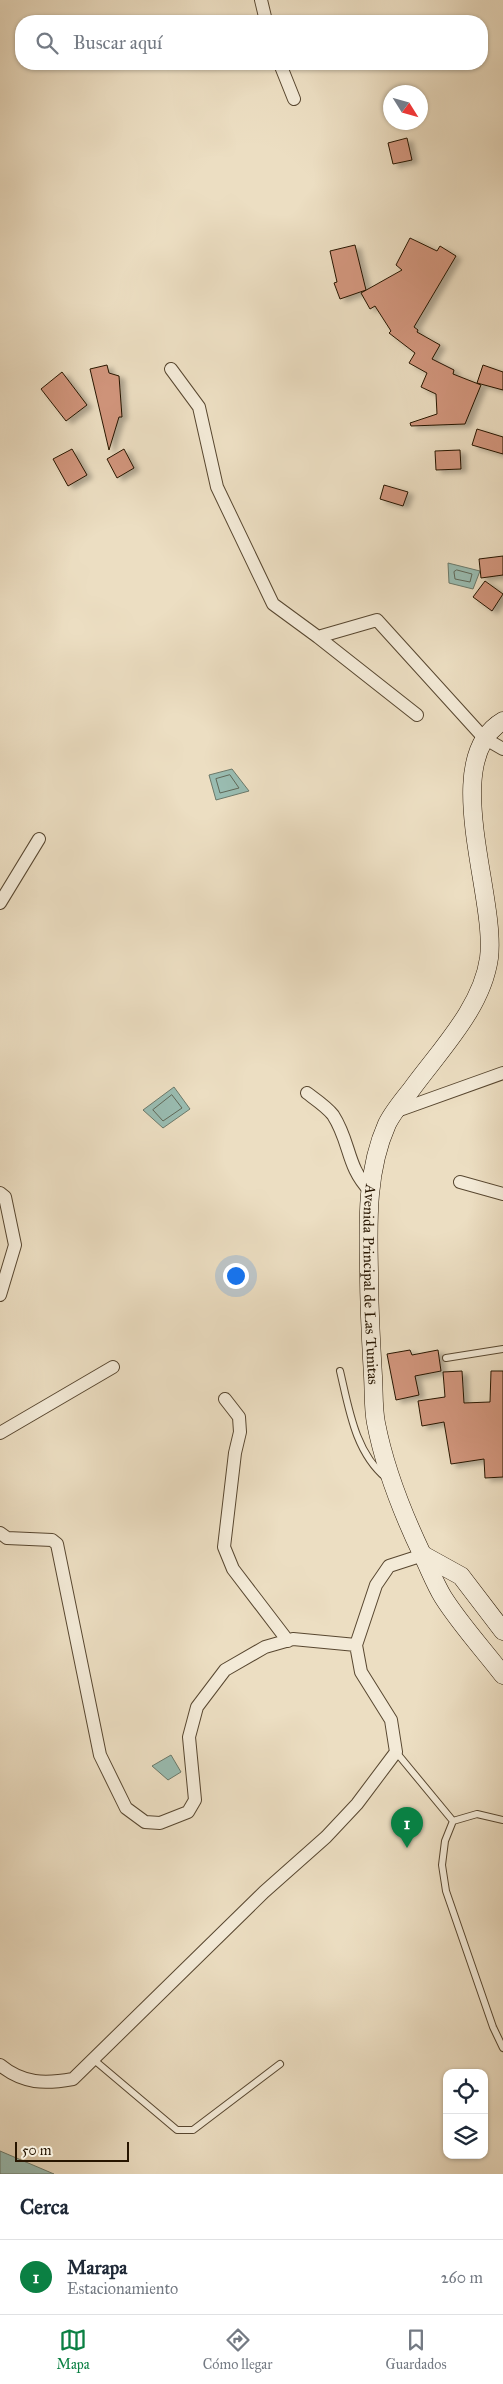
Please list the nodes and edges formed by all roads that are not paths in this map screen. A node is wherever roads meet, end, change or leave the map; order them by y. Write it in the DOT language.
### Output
graph roads {
  1 [pos="261,0"];
  2 [pos="265,15"];
  3 [pos="282,70"];
  4 [pos="294,99"];
  5 [pos="171,369"];
  6 [pos="318,637"];
  7 [pos="417,715"];
  8 [pos="503,720"];
  9 [pos="484,738"];
  10 [pos="503,749"];
  11 [pos="39,839"];
  12 [pos="0,902"];
  13 [pos="503,1074"];
  14 [pos="307,1092"];
  15 [pos="394,1112"];
  16 [pos="460,1182"];
  17 [pos="370,1191"];
  18 [pos="0,1193"];
  19 [pos="503,1194"];
  20 [pos="0,1296"];
  21 [pos="503,1349"];
  22 [pos="446,1358"];
  23 [pos="113,1367"];
  24 [pos="340,1371"];
  25 [pos="225,1398"];
  26 [pos="0,1433"];
  27 [pos="391,1482"];
  28 [pos="0,1533"];
  29 [pos="423,1555"];
  30 [pos="503,1631"];
  31 [pos="288,1641"];
  32 [pos="356,1645"];
  33 [pos="503,1675"];
  34 [pos="396,1752"];
  35 [pos="503,1820"];
  36 [pos="453,1821"];
  37 [pos="503,2048"];
  38 [pos="93,2059"];
  39 [pos="0,2064"];
  40 [pos="280,2064"];
  1 -- 2 [label="street"];
  3 -- 4 [label="street"];
  5 -- 6 [label="street"];
  6 -- 7 [label="street"];
  6 -- 9 [label="street"];
  8 -- 9 [label="main road, Avenida Principal de Las Tunitas"];
  9 -- 10 [label="street"];
  9 -- 15 [label="main road, Avenida Principal de Las Tunitas"];
  11 -- 12 [label="street"];
  13 -- 15 [label="street"];
  14 -- 17 [label="street"];
  15 -- 17 [label="main road, Avenida Principal de Las Tunitas"];
  16 -- 19 [label="street"];
  17 -- 27 [label="main road, Avenida Principal de Las Tunitas"];
  18 -- 20 [label="street"];
  21 -- 22 [label="lane"];
  23 -- 26 [label="street"];
  24 -- 27 [label="lane"];
  25 -- 31 [label="street"];
  27 -- 29 [label="main road, Avenida Principal de Las Tunitas"];
  28 -- 31 [label="street"];
  29 -- 30 [label="main road"];
  29 -- 32 [label="street"];
  29 -- 33 [label="main road, Avenida Principal de Las Tunitas"];
  31 -- 32 [label="street"];
  32 -- 34 [label="street"];
  34 -- 36 [label="lane"];
  34 -- 38 [label="street"];
  35 -- 36 [label="lane"];
  36 -- 37 [label="lane"];
  38 -- 39 [label="street"];
  38 -- 40 [label="lane"];
}
